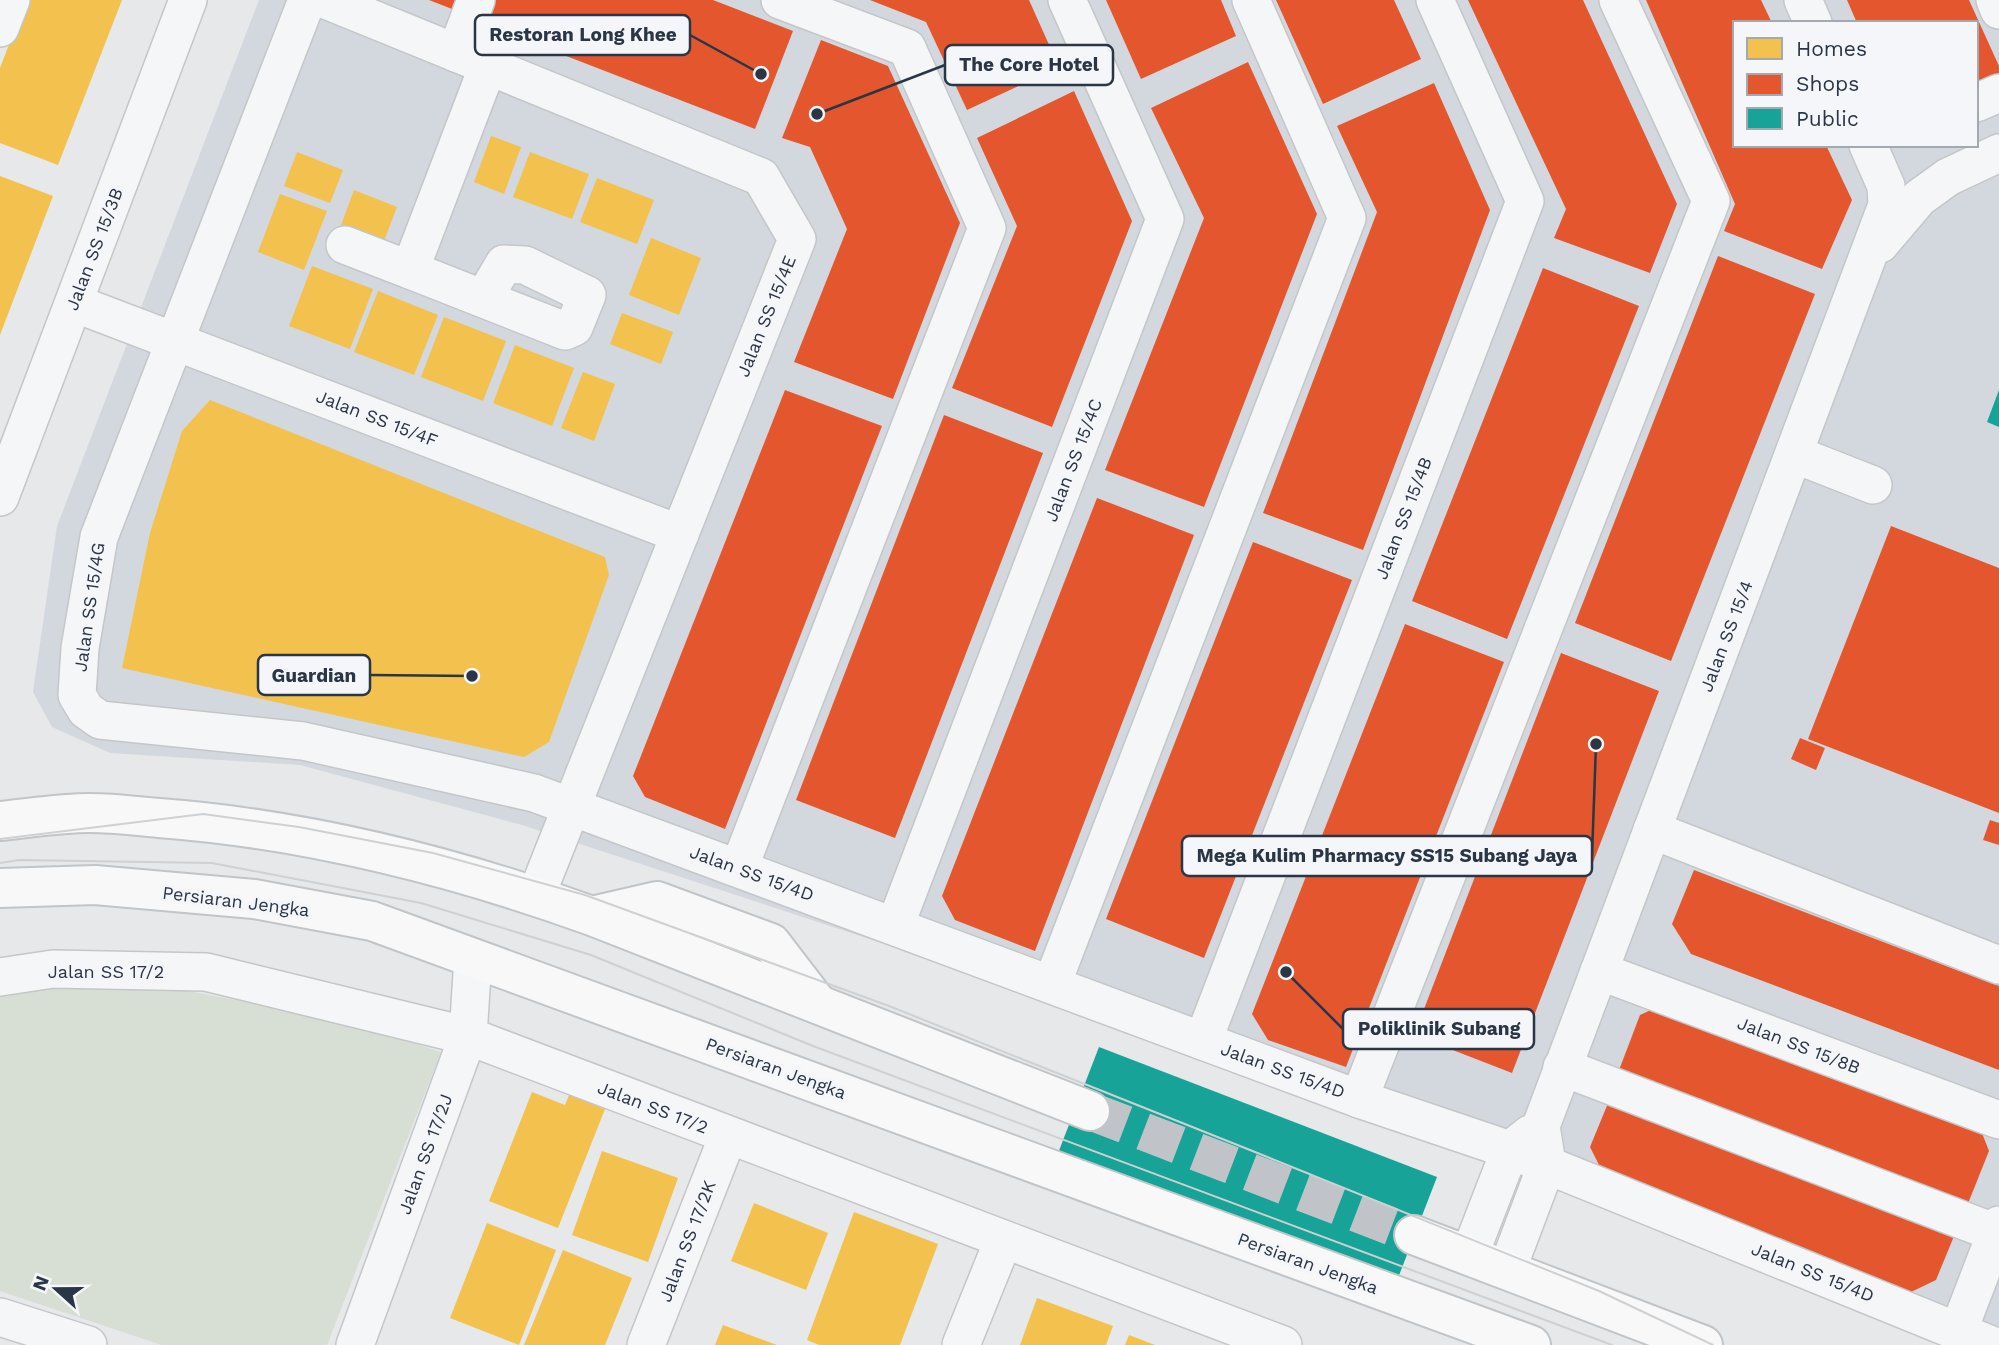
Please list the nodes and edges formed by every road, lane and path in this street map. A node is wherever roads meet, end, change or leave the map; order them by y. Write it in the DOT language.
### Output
graph roads {
  1 [pos="11,0"];
  2 [pos="188,0"];
  3 [pos="307,0"];
  4 [pos="326,0"];
  5 [pos="476,0"];
  6 [pos="779,0"];
  7 [pos="1066,0"];
  8 [pos="1251,0"];
  9 [pos="1434,0"];
  10 [pos="1618,0"];
  11 [pos="1803,0"];
  12 [pos="1994,0"];
  13 [pos="1999,10"];
  14 [pos="1812,21"];
  15 [pos="0,28"];
  16 [pos="472,59"];
  17 [pos="1999,93"];
  18 [pos="1978,102"];
  19 [pos="1873,149"];
  20 [pos="1999,153"];
  21 [pos="1948,177"];
  22 [pos="345,245"];
  23 [pos="1868,258"];
  24 [pos="410,270"];
  25 [pos="484,298"];
  26 [pos="74,303"];
  27 [pos="173,340"];
  28 [pos="1794,454"];
  29 [pos="1873,485"];
  30 [pos="0,497"];
  31 [pos="680,534"];
  32 [pos="572,806"];
  33 [pos="0,821"];
  34 [pos="1652,830"];
  35 [pos="739,868"];
  36 [pos="0,888"];
  37 [pos="536,896"];
  38 [pos="895,926"];
  39 [pos="473,958"];
  40 [pos="1999,965"];
  41 [pos="1599,971"];
  42 [pos="0,977"];
  43 [pos="1052,984"];
  44 [pos="467,1036"];
  45 [pos="1203,1041"];
  46 [pos="1562,1068"];
  47 [pos="1359,1098"];
  48 [pos="1090,1111"];
  49 [pos="1999,1120"];
  50 [pos="1541,1126"];
  51 [pos="728,1136"];
  52 [pos="1510,1150"];
  53 [pos="1547,1164"];
  54 [pos="1998,1229"];
  55 [pos="1414,1235"];
  56 [pos="1003,1241"];
  57 [pos="1469,1256"];
  58 [pos="1507,1270"];
  59 [pos="0,1317"];
  60 [pos="1975,1338"];
  61 [pos="1264,1341"];
  62 [pos="88,1345"];
  63 [pos="355,1345"];
  64 [pos="646,1345"];
  65 [pos="961,1345"];
  66 [pos="1531,1345"];
  67 [pos="1703,1345"];
  1 -- 15 [label="street"];
  2 -- 26 [label="street, Jalan SS 15/3B"];
  3 -- 27 [label="street, Jalan SS 15/4G"];
  4 -- 16 [label="street, Jalan SS 15/4E"];
  5 -- 16 [label="street"];
  6 -- 35 [label="street"];
  7 -- 38 [label="street, Jalan SS 15/4C"];
  8 -- 43 [label="street"];
  9 -- 45 [label="street, Jalan SS 15/4B"];
  10 -- 47 [label="street"];
  11 -- 14 [label="street"];
  12 -- 13 [label="street"];
  16 -- 24 [label="street"];
  16 -- 31 [label="street, Jalan SS 15/4E"];
  17 -- 18 [label="street"];
  19 -- 21 [label="street"];
  19 -- 23 [label="street, Jalan SS 15/4"];
  20 -- 21 [label="street"];
  21 -- 23 [label="street"];
  22 -- 24 [label="street"];
  23 -- 28 [label="street, Jalan SS 15/4"];
  24 -- 25 [label="street"];
  26 -- 27 [label="street, Jalan SS 15/4F"];
  26 -- 30 [label="street, Jalan SS 15/3B"];
  27 -- 31 [label="street, Jalan SS 15/4F"];
  27 -- 32 [label="street, Jalan SS 15/4G"];
  28 -- 29 [label="street"];
  28 -- 34 [label="street, Jalan SS 15/4"];
  31 -- 32 [label="street, Jalan SS 15/4E"];
  32 -- 35 [label="street, Jalan SS 15/4D"];
  32 -- 37 [label="street, Jalan SS 15/4E"];
  33 -- 37 [label="main road"];
  34 -- 40 [label="street"];
  34 -- 41 [label="street, Jalan SS 15/4"];
  35 -- 38 [label="street, Jalan SS 15/4D"];
  36 -- 39 [label="main road, Persiaran Jengka"];
  37 -- 48 [label="main road"];
  38 -- 43 [label="street, Jalan SS 15/4D"];
  39 -- 44 [label="street, Jalan SS 17/2J"];
  39 -- 66 [label="main road, Persiaran Jengka"];
  41 -- 46 [label="street, Jalan SS 15/4"];
  41 -- 49 [label="street, Jalan SS 15/8B"];
  42 -- 44 [label="street, Jalan SS 17/2"];
  43 -- 45 [label="street, Jalan SS 15/4D"];
  44 -- 51 [label="street, Jalan SS 17/2"];
  44 -- 63 [label="street, Jalan SS 17/2J"];
  45 -- 47 [label="street, Jalan SS 15/4D"];
  46 -- 50 [label="street, Jalan SS 15/4"];
  46 -- 54 [label="street"];
  47 -- 52 [label="street, Jalan SS 15/4D"];
  50 -- 52 [label="street"];
  50 -- 53 [label="street, Jalan SS 15/4"];
  51 -- 56 [label="street, Jalan SS 17/2"];
  51 -- 64 [label="street, Jalan SS 17/2K"];
  52 -- 53 [label="street, Jalan SS 15/4D"];
  52 -- 57 [label="street"];
  53 -- 58 [label="street, Jalan SS 15/4"];
  53 -- 60 [label="street, Jalan SS 15/4D"];
  54 -- 60 [label="street"];
  55 -- 57 [label="main road"];
  56 -- 61 [label="street, Jalan SS 17/2"];
  56 -- 65 [label="street"];
  57 -- 58 [label="main road"];
  58 -- 67 [label="main road"];
  59 -- 62 [label="street"];
}
